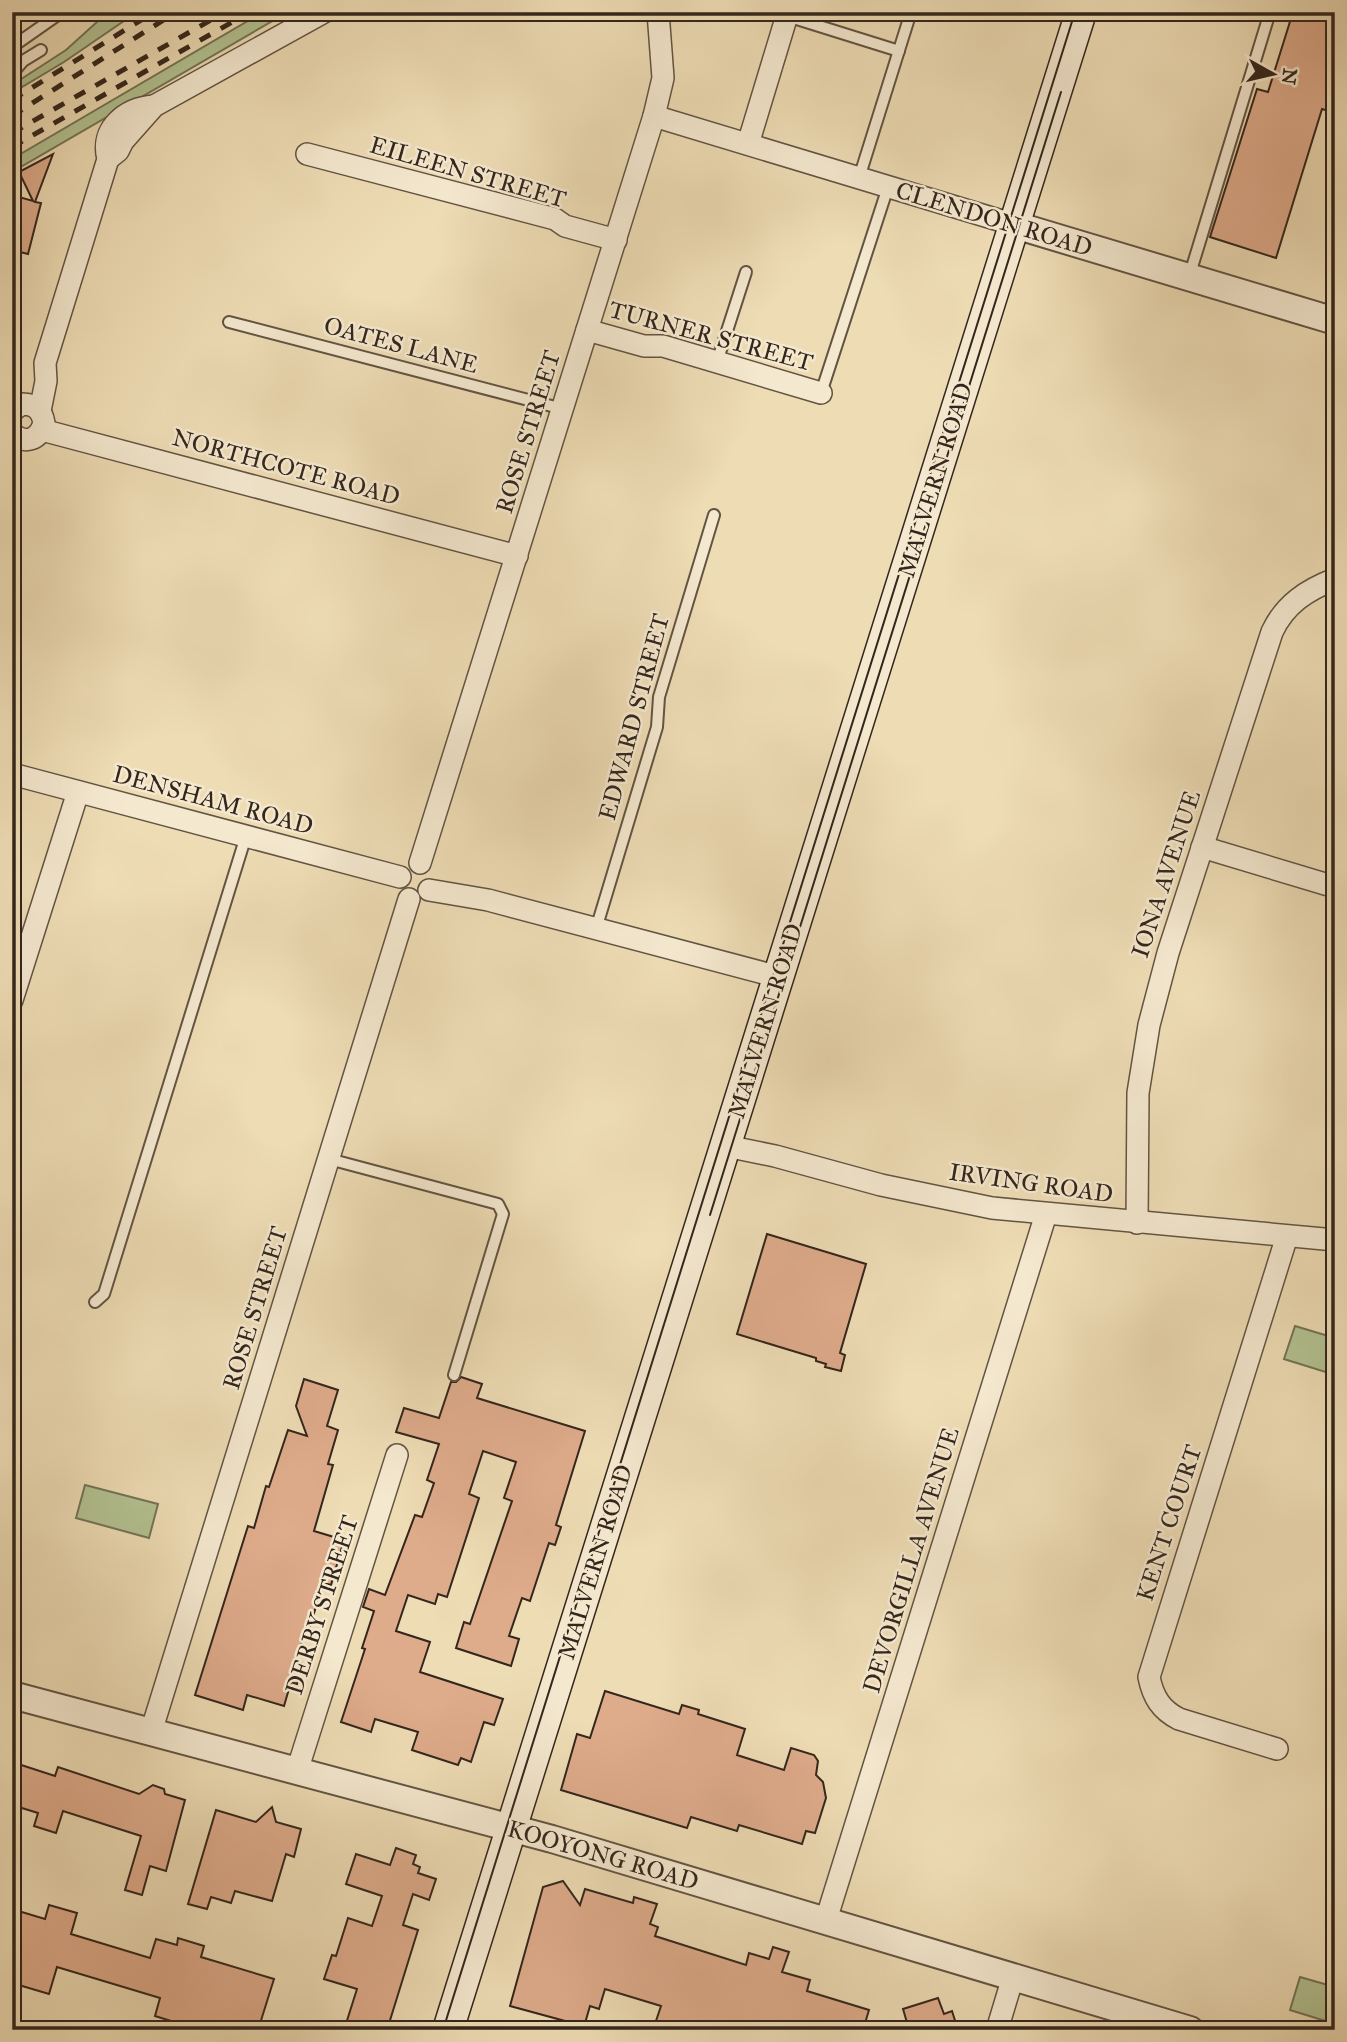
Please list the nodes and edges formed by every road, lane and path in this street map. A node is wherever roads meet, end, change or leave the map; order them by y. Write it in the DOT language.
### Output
graph roads {
  1 [pos="62,12"];
  2 [pos="324,12"];
  3 [pos="658,12"];
  4 [pos="911,12"];
  5 [pos="1081,12"];
  6 [pos="1270,12"];
  7 [pos="788,14"];
  8 [pos="13,46"];
  9 [pos="41,50"];
  10 [pos="899,51"];
  11 [pos="23,61"];
  12 [pos="12,74"];
  13 [pos="654,116"];
  14 [pos="748,144"];
  15 [pos="307,154"];
  16 [pos="859,178"];
  17 [pos="888,187"];
  18 [pos="1015,225"];
  19 [pos="615,240"];
  20 [pos="746,272"];
  21 [pos="1189,277"];
  22 [pos="229,321"];
  23 [pos="1335,321"];
  24 [pos="587,330"];
  25 [pos="717,362"];
  26 [pos="821,393"];
  27 [pos="563,409"];
  28 [pos="29,414"];
  29 [pos="12,433"];
  30 [pos="714,515"];
  31 [pos="517,556"];
  32 [pos="1335,579"];
  33 [pos="12,774"];
  34 [pos="78,792"];
  35 [pos="246,836"];
  36 [pos="1202,847"];
  37 [pos="421,863"];
  38 [pos="400,877"];
  39 [pos="1335,887"];
  40 [pos="429,890"];
  41 [pos="410,899"];
  42 [pos="596,929"];
  43 [pos="779,977"];
  44 [pos="12,1000"];
  45 [pos="726,1146"];
  46 [pos="328,1159"];
  47 [pos="1046,1214"];
  48 [pos="1137,1223"];
  49 [pos="1287,1236"];
  50 [pos="1335,1240"];
  51 [pos="95,1302"];
  52 [pos="454,1375"];
  53 [pos="397,1455"];
  54 [pos="12,1695"];
  55 [pos="151,1732"];
  56 [pos="1277,1749"];
  57 [pos="297,1771"];
  58 [pos="512,1828"];
  59 [pos="826,1920"];
  60 [pos="1013,1977"];
  61 [pos="448,2030"];
  62 [pos="997,2030"];
  63 [pos="1189,2030"];
  1 -- 8 [label="lane"];
  2 -- 28 [label="street"];
  3 -- 13 [label="street, ROSE STREET"];
  4 -- 10 [label="lane"];
  5 -- 18 [label="main road, MALVERN ROAD"];
  6 -- 21 [label="lane"];
  7 -- 10 [label="lane"];
  7 -- 14 [label="street"];
  8 -- 11 [label="lane"];
  9 -- 11 [label="lane"];
  10 -- 16 [label="lane"];
  11 -- 12 [label="lane"];
  13 -- 14 [label="street, CLENDON ROAD"];
  13 -- 19 [label="street, ROSE STREET"];
  14 -- 16 [label="street, CLENDON ROAD"];
  15 -- 19 [label="street, EILEEN STREET"];
  16 -- 17 [label="street, CLENDON ROAD"];
  17 -- 18 [label="street, CLENDON ROAD"];
  17 -- 26 [label="lane"];
  18 -- 21 [label="street, CLENDON ROAD"];
  18 -- 43 [label="main road, MALVERN ROAD"];
  19 -- 24 [label="street, ROSE STREET"];
  20 -- 25 [label="lane"];
  21 -- 23 [label="street, CLENDON ROAD"];
  22 -- 27 [label="lane, OATES LANE"];
  24 -- 25 [label="street, TURNER STREET"];
  24 -- 27 [label="street, ROSE STREET"];
  25 -- 26 [label="street, TURNER STREET"];
  27 -- 31 [label="street, ROSE STREET"];
  28 -- 29 [label="street"];
  28 -- 31 [label="street, NORTHCOTE ROAD"];
  30 -- 42 [label="lane, EDWARD STREET"];
  31 -- 37 [label="street, ROSE STREET"];
  32 -- 36 [label="street, IONA AVENUE"];
  33 -- 34 [label="street, DENSHAM ROAD"];
  34 -- 35 [label="street, DENSHAM ROAD"];
  34 -- 44 [label="street"];
  35 -- 38 [label="street, DENSHAM ROAD"];
  35 -- 51 [label="lane"];
  36 -- 39 [label="street"];
  36 -- 48 [label="street, IONA AVENUE"];
  37 -- 38 [label="street"];
  37 -- 40 [label="street"];
  38 -- 41 [label="street"];
  40 -- 41 [label="street"];
  40 -- 42 [label="street"];
  41 -- 46 [label="street, ROSE STREET"];
  42 -- 43 [label="street"];
  43 -- 45 [label="main road, MALVERN ROAD"];
  45 -- 47 [label="street, IRVING ROAD"];
  45 -- 58 [label="main road, MALVERN ROAD"];
  46 -- 52 [label="lane"];
  46 -- 55 [label="street, ROSE STREET"];
  47 -- 48 [label="street, IRVING ROAD"];
  47 -- 59 [label="street, DEVORGILLA AVENUE"];
  48 -- 49 [label="street, IRVING ROAD"];
  49 -- 50 [label="street, IRVING ROAD"];
  49 -- 56 [label="street, KENT COURT"];
  53 -- 57 [label="street, DERBY STREET"];
  54 -- 55 [label="street, KOOYONG ROAD"];
  55 -- 57 [label="street, KOOYONG ROAD"];
  57 -- 58 [label="street, KOOYONG ROAD"];
  58 -- 59 [label="street, KOOYONG ROAD"];
  58 -- 61 [label="main road, MALVERN ROAD"];
  59 -- 60 [label="street, KOOYONG ROAD"];
  60 -- 62 [label="street"];
  60 -- 63 [label="street, KOOYONG ROAD"];
}
